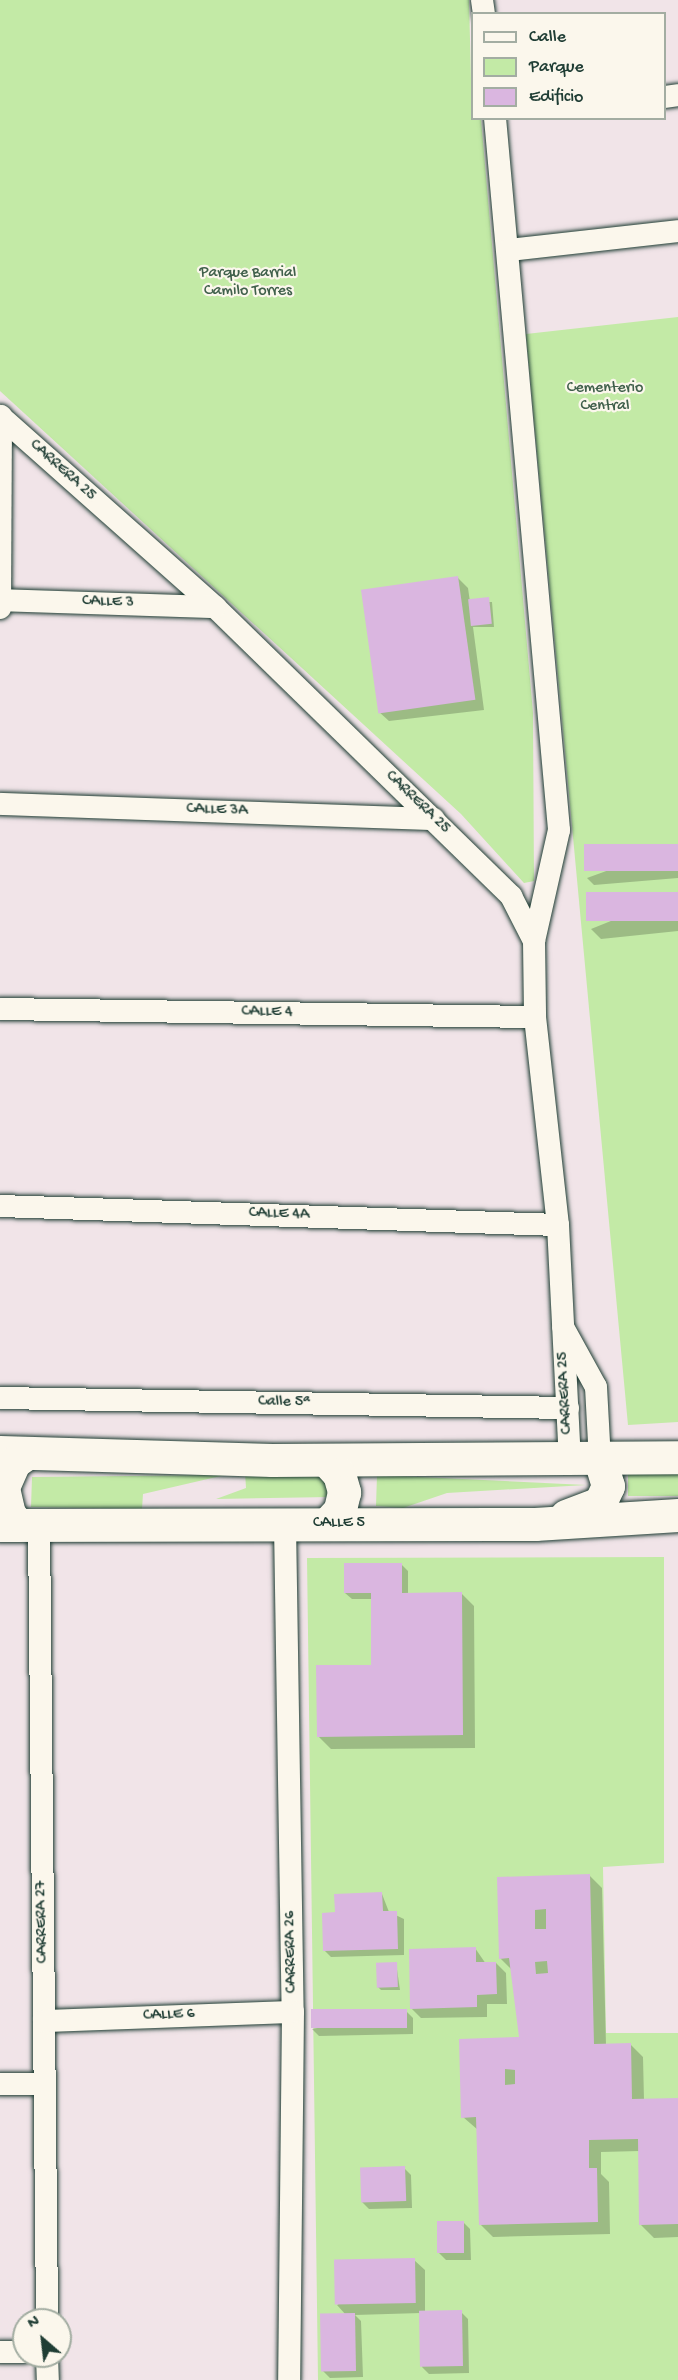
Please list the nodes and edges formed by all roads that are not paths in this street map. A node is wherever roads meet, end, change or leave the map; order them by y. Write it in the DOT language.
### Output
graph roads {
  1 [pos="495,120"];
  2 [pos="678,231"];
  3 [pos="509,250"];
  4 [pos="0,416"];
  5 [pos="0,600"];
  6 [pos="215,607"];
  7 [pos="0,608"];
  8 [pos="0,804"];
  9 [pos="434,819"];
  10 [pos="534,941"];
  11 [pos="0,1009"];
  12 [pos="535,1017"];
  13 [pos="0,1206"];
  14 [pos="558,1225"];
  15 [pos="562,1326"];
  16 [pos="0,1398"];
  17 [pos="568,1408"];
  18 [pos="13,1453"];
  19 [pos="678,1457"];
  20 [pos="326,1460"];
  21 [pos="585,1461"];
  22 [pos="678,1515"];
  23 [pos="285,1524"];
  24 [pos="327,1524"];
  25 [pos="535,1524"];
  26 [pos="19,1525"];
  27 [pos="293,2012"];
  28 [pos="44,2021"];
  29 [pos="0,2084"];
  30 [pos="45,2084"];
  31 [pos="47,2308"];
  32 [pos="289,2380"];
  1 -- 3 [label="street"];
  2 -- 3 [label="street"];
  3 -- 10 [label="street"];
  4 -- 5 [label="street"];
  4 -- 6 [label="street, CARRERA 25"];
  5 -- 6 [label="street, CALLE 3"];
  5 -- 7 [label="street"];
  6 -- 9 [label="street, CARRERA 25"];
  8 -- 9 [label="street, CALLE 3A"];
  9 -- 10 [label="street, CARRERA 25"];
  10 -- 12 [label="street, CARRERA 25"];
  11 -- 12 [label="street, CALLE 4"];
  12 -- 14 [label="street, CARRERA 25"];
  13 -- 14 [label="street, CALLE 4A"];
  14 -- 15 [label="street, CARRERA 25"];
  15 -- 17 [label="street, CARRERA 25"];
  15 -- 21 [label="street, CARRERA 25"];
  16 -- 17 [label="street, Calle 5ª"];
  17 -- 21 [label="street, CARRERA 25"];
  18 -- 20 [label="main road"];
  18 -- 26 [label="main road"];
  19 -- 21 [label="main road"];
  20 -- 21 [label="main road"];
  20 -- 24 [label="main road"];
  21 -- 25 [label="main road"];
  22 -- 25 [label="main road, CALLE 5"];
  23 -- 24 [label="main road, CALLE 5"];
  23 -- 26 [label="main road, CALLE 5"];
  23 -- 27 [label="street, CARRERA 26"];
  24 -- 25 [label="main road, CALLE 5"];
  26 -- 28 [label="street, CARRERA 27"];
  27 -- 28 [label="street, CALLE 6"];
  27 -- 32 [label="street, CARRERA 26"];
  28 -- 30 [label="street, CARRERA 27"];
  29 -- 30 [label="street"];
  30 -- 31 [label="street, CARRERA 27"];
}
